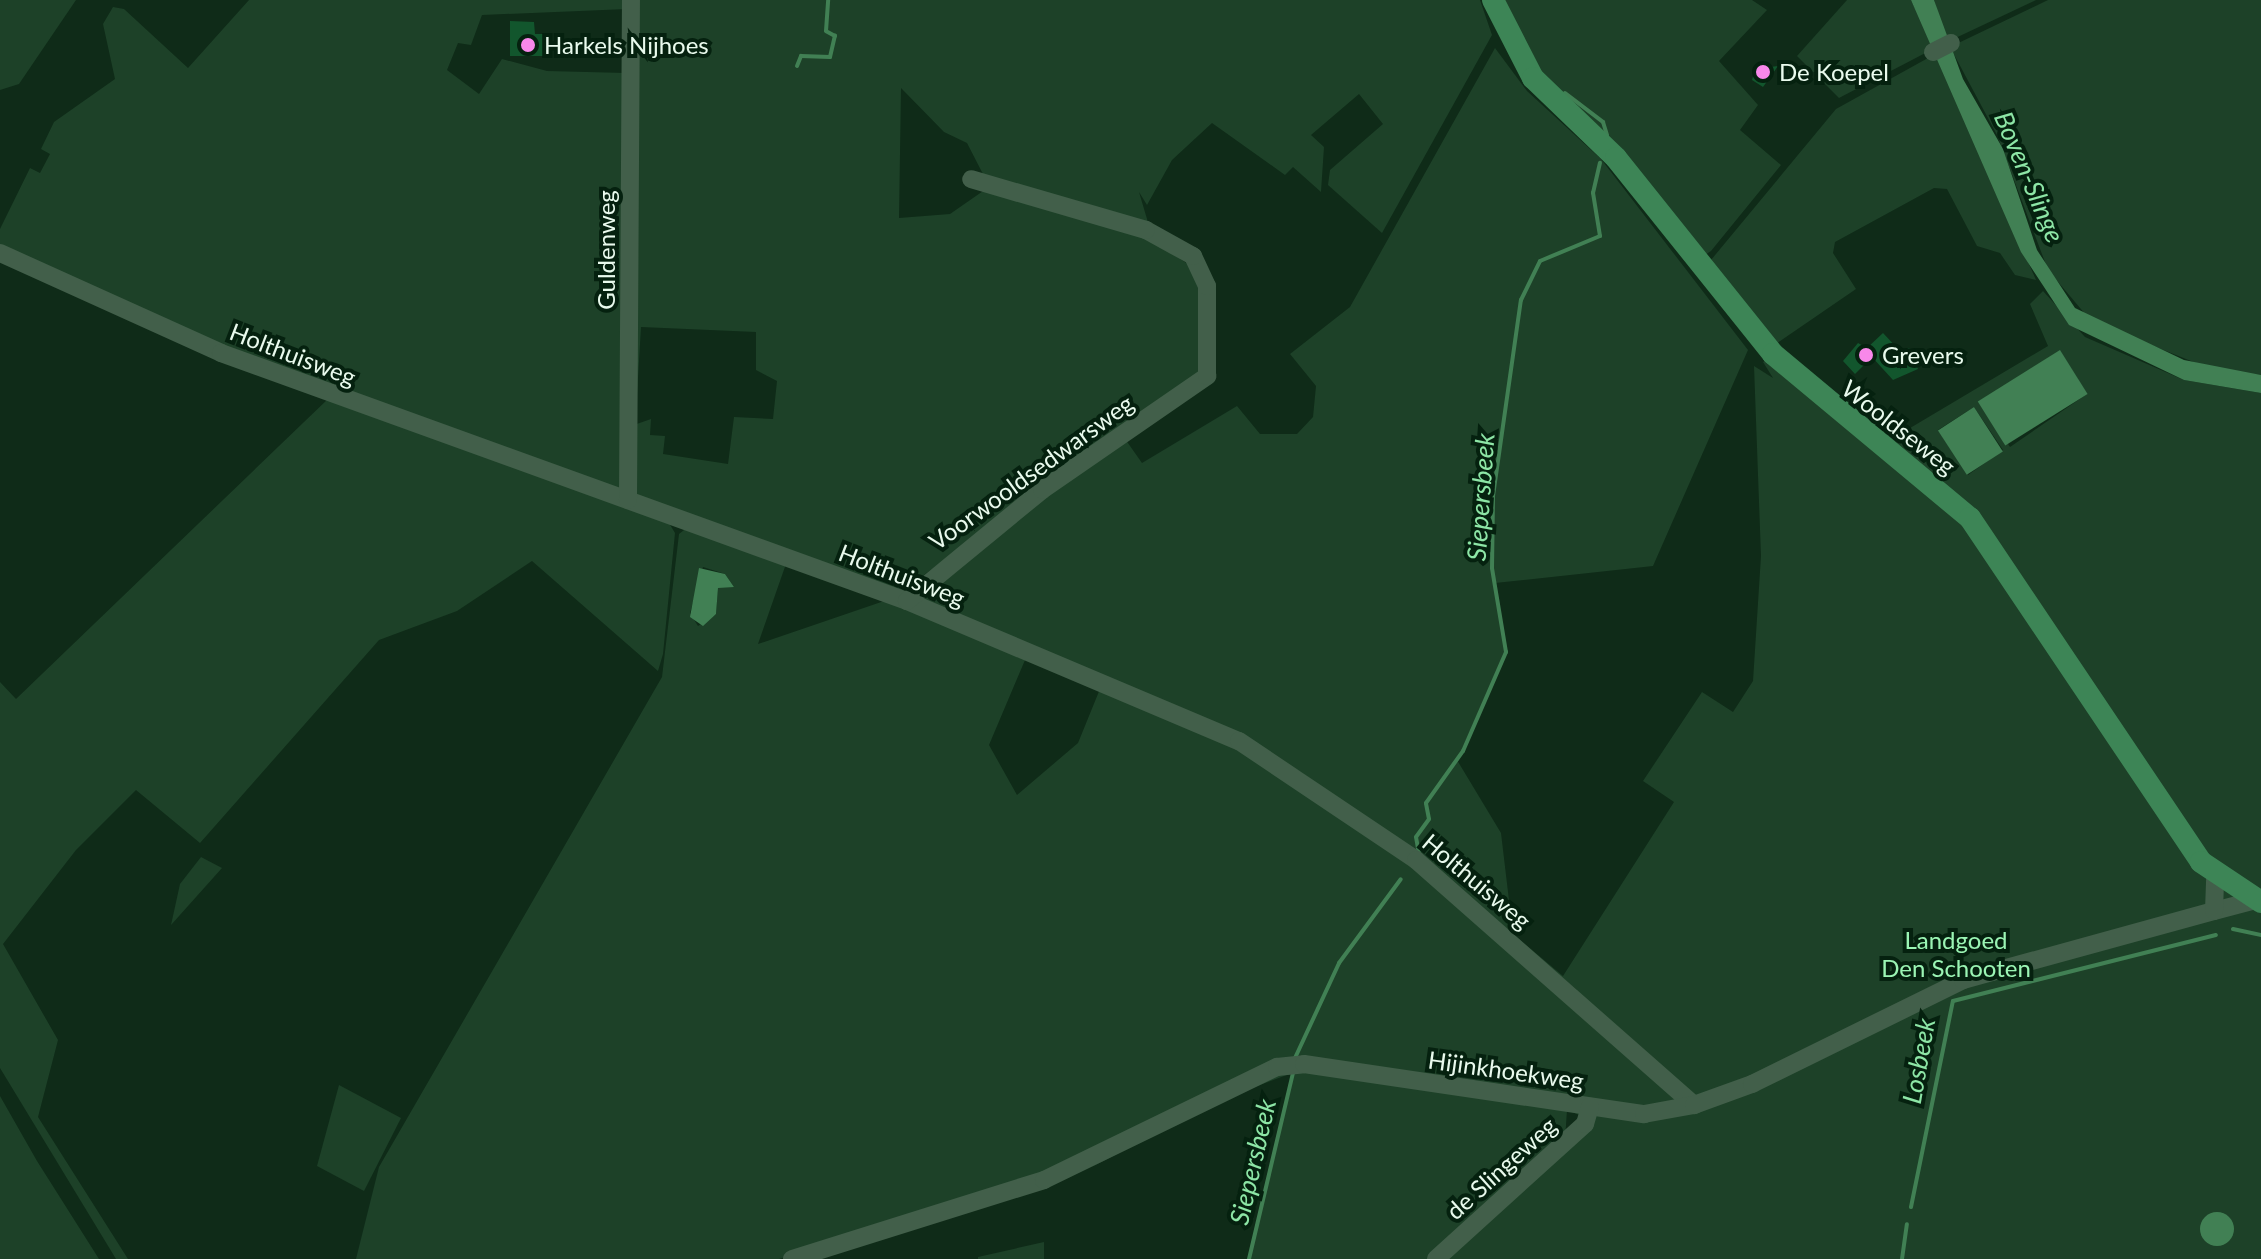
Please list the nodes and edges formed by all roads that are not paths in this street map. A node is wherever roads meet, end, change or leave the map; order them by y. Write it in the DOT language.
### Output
graph roads {
  1 [pos="631,0"];
  2 [pos="1493,0"];
  3 [pos="1951,43"];
  4 [pos="1933,52"];
  5 [pos="971,179"];
  6 [pos="0,253"];
  7 [pos="628,500"];
  8 [pos="907,601"];
  9 [pos="2215,878"];
  10 [pos="2259,901"];
  11 [pos="2214,911"];
  12 [pos="1694,1105"];
  13 [pos="1590,1107"];
  14 [pos="792,1259"];
  15 [pos="1436,1259"];
  1 -- 7 [label="street, Guldenweg"];
  2 -- 9 [label="main road, Wooldseweg"];
  3 -- 4 [label="street"];
  5 -- 8 [label="street, Voorwooldsedwarsweg"];
  6 -- 7 [label="street, Holthuisweg"];
  7 -- 8 [label="street, Holthuisweg"];
  8 -- 12 [label="street, Holthuisweg"];
  9 -- 10 [label="main road, Wooldseweg"];
  9 -- 11 [label="street"];
  10 -- 11 [label="street, Hijinkhoekweg"];
  11 -- 12 [label="street, Hijinkhoekweg"];
  12 -- 13 [label="street, Hijinkhoekweg"];
  13 -- 14 [label="street, Hijinkhoekweg"];
  13 -- 15 [label="street, de Slingeweg"];
}
